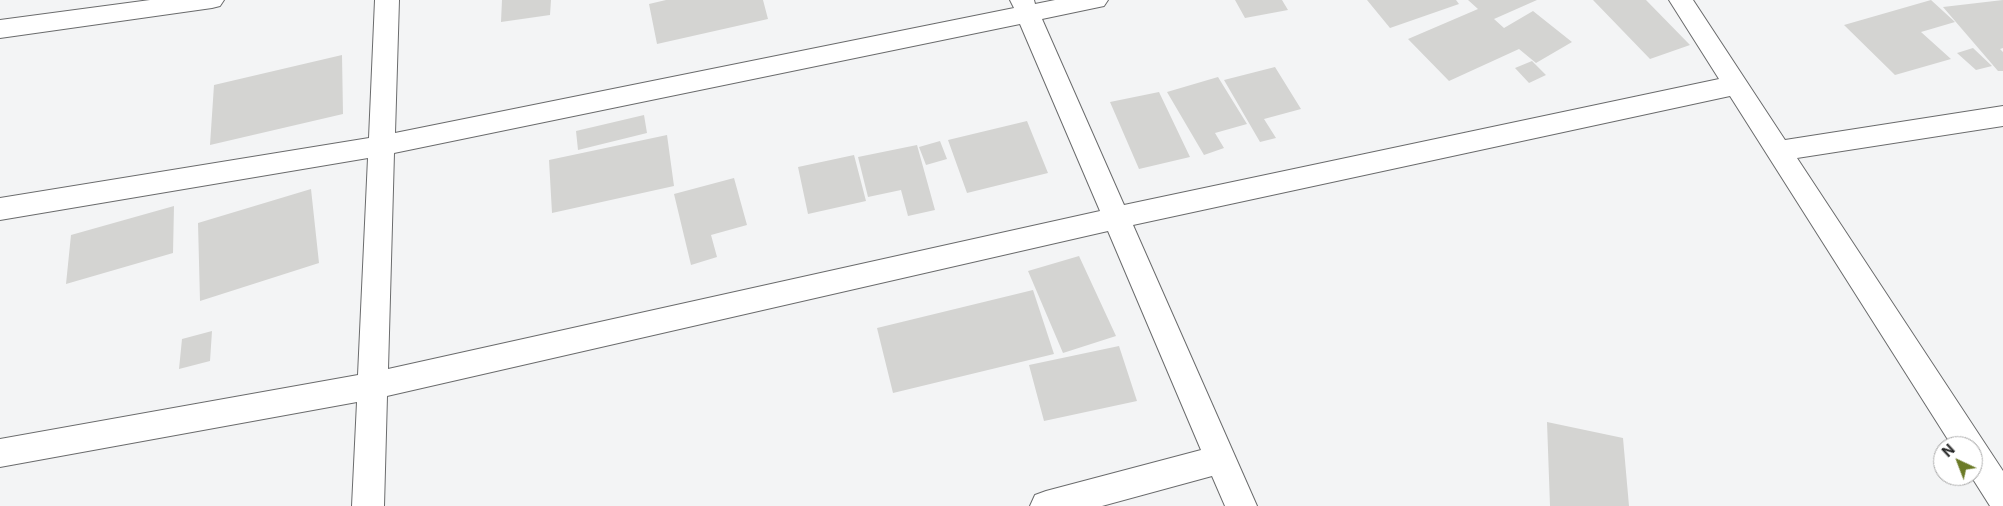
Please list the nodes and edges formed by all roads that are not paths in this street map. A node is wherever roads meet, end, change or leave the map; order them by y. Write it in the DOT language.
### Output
graph roads {
  1 [pos="212,0"];
  2 [pos="386,0"];
  3 [pos="1096,0"];
  4 [pos="1681,0"];
  5 [pos="1025,7"];
  6 [pos="0,29"];
  7 [pos="1736,85"];
  8 [pos="2003,116"];
  9 [pos="382,146"];
  10 [pos="1779,151"];
  11 [pos="0,209"];
  12 [pos="1116,218"];
  13 [pos="372,386"];
  14 [pos="1963,436"];
  15 [pos="0,453"];
  16 [pos="1221,459"];
  17 [pos="1983,467"];
  18 [pos="2003,498"];
  19 [pos="368,506"];
  20 [pos="1046,506"];
  21 [pos="1241,506"];
  1 -- 6 [label="street"];
  2 -- 9 [label="street"];
  3 -- 5 [label="street"];
  4 -- 7 [label="street"];
  5 -- 9 [label="street"];
  5 -- 12 [label="street"];
  7 -- 10 [label="street"];
  7 -- 12 [label="street"];
  8 -- 10 [label="street"];
  9 -- 11 [label="street"];
  9 -- 13 [label="street"];
  10 -- 14 [label="street"];
  12 -- 13 [label="street"];
  12 -- 16 [label="street"];
  13 -- 15 [label="street"];
  13 -- 19 [label="street"];
  16 -- 20 [label="street"];
  16 -- 21 [label="street"];
  17 -- 18 [label="street"];
}
